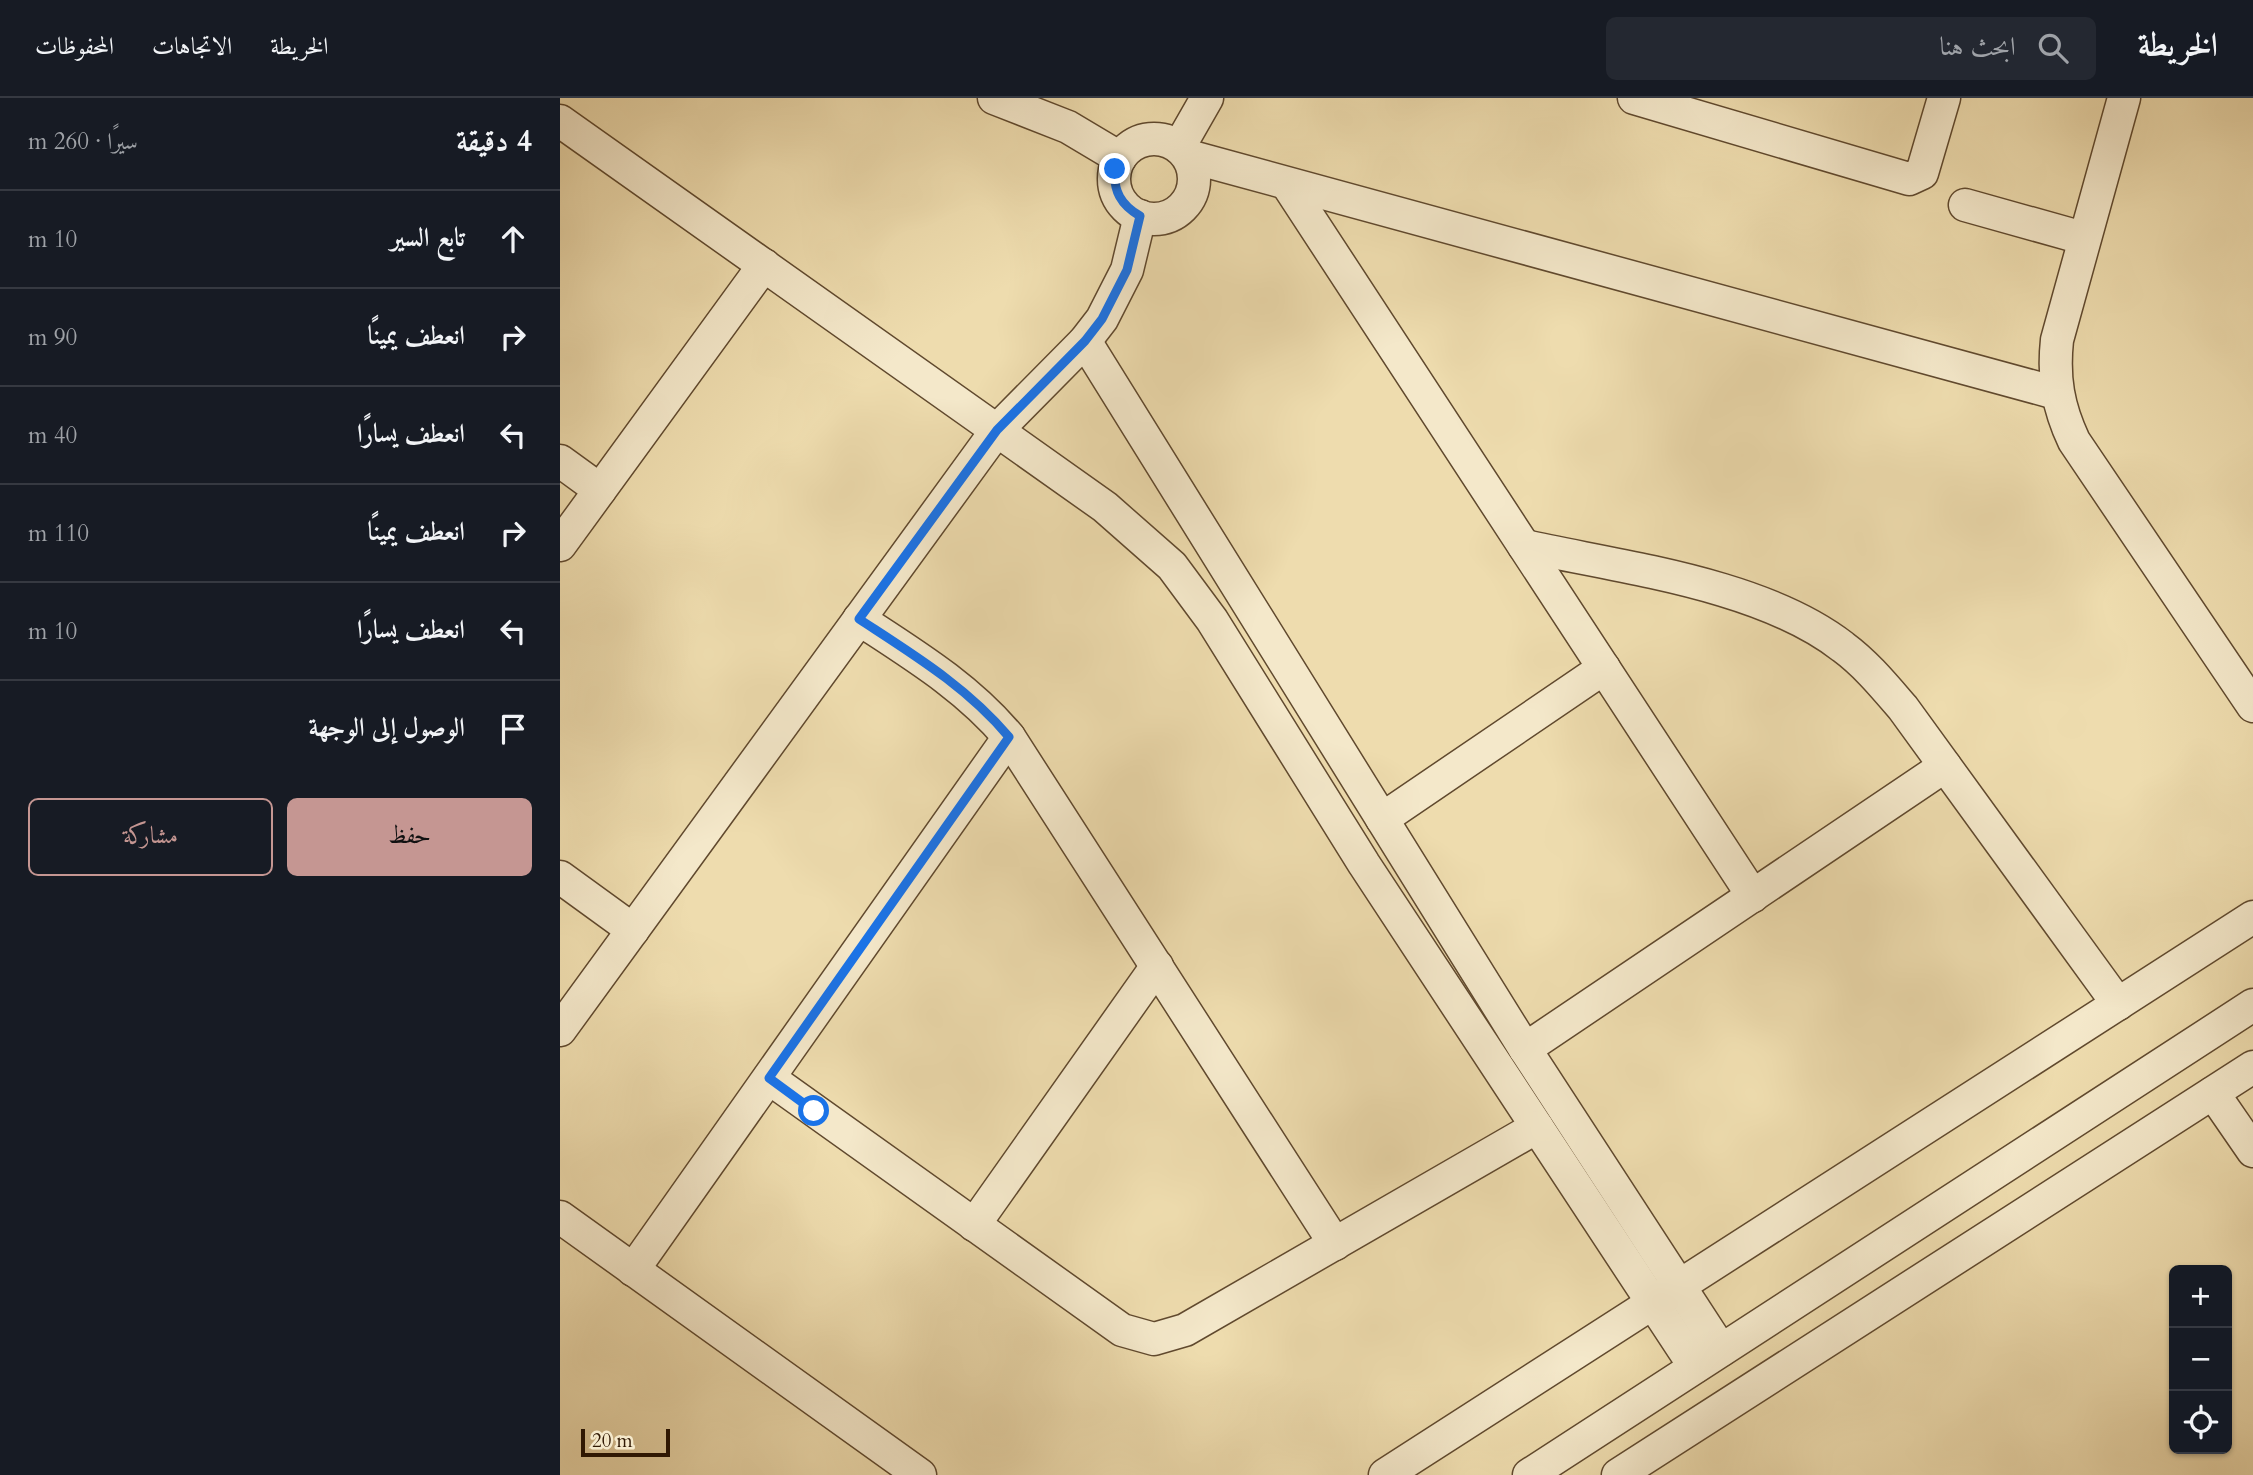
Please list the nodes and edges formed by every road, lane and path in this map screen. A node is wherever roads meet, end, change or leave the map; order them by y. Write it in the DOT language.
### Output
graph roads {
  1 [pos="1207,98"];
  2 [pos="1633,98"];
  3 [pos="1944,98"];
  4 [pos="2124,98"];
  5 [pos="1007,100"];
  6 [pos="560,121"];
  7 [pos="1183,152"];
  8 [pos="1120,158"];
  9 [pos="1287,184"];
  10 [pos="1965,205"];
  11 [pos="1140,216"];
  12 [pos="2083,239"];
  13 [pos="764,265"];
  14 [pos="1085,341"];
  15 [pos="2056,393"];
  16 [pos="997,430"];
  17 [pos="560,461"];
  18 [pos="600,490"];
  19 [pos="560,545"];
  20 [pos="1524,546"];
  21 [pos="859,619"];
  22 [pos="1604,668"];
  23 [pos="2253,706"];
  24 [pos="1009,737"];
  25 [pos="1945,766"];
  26 [pos="1336,819"];
  27 [pos="1383,821"];
  28 [pos="1364,864"];
  29 [pos="560,877"];
  30 [pos="1753,895"];
  31 [pos="2253,917"];
  32 [pos="633,930"];
  33 [pos="1157,966"];
  34 [pos="2118,1004"];
  35 [pos="2253,1005"];
  36 [pos="560,1030"];
  37 [pos="1525,1049"];
  38 [pos="2253,1067"];
  39 [pos="769,1078"];
  40 [pos="2213,1093"];
  41 [pos="1537,1127"];
  42 [pos="2253,1151"];
  43 [pos="560,1217"];
  44 [pos="974,1225"];
  45 [pos="1335,1244"];
  46 [pos="633,1270"];
  47 [pos="1679,1287"];
  48 [pos="1654,1304"];
  49 [pos="1708,1359"];
  50 [pos="920,1475"];
  51 [pos="1385,1475"];
  52 [pos="1529,1475"];
  53 [pos="1618,1475"];
  1 -- 7 [label="street"];
  2 -- 3 [label="street"];
  4 -- 12 [label="street"];
  5 -- 8 [label="street"];
  6 -- 13 [label="street"];
  7 -- 8 [label="street"];
  7 -- 9 [label="street"];
  7 -- 11 [label="street"];
  8 -- 11 [label="street"];
  9 -- 15 [label="street"];
  9 -- 20 [label="street"];
  10 -- 12 [label="street"];
  11 -- 14 [label="street"];
  12 -- 15 [label="street"];
  13 -- 16 [label="street"];
  13 -- 18 [label="street"];
  14 -- 16 [label="street"];
  14 -- 27 [label="street"];
  15 -- 23 [label="street"];
  16 -- 21 [label="street"];
  16 -- 26 [label="street"];
  17 -- 18 [label="street"];
  18 -- 19 [label="street"];
  20 -- 22 [label="street"];
  20 -- 25 [label="street"];
  21 -- 24 [label="street"];
  21 -- 32 [label="street"];
  22 -- 27 [label="street"];
  22 -- 30 [label="street"];
  24 -- 33 [label="street"];
  24 -- 39 [label="street"];
  25 -- 30 [label="street"];
  25 -- 34 [label="street"];
  26 -- 27 [label="street"];
  26 -- 28 [label="street"];
  27 -- 28 [label="street"];
  27 -- 37 [label="street"];
  28 -- 41 [label="street"];
  29 -- 32 [label="street"];
  30 -- 37 [label="street"];
  31 -- 34 [label="street"];
  32 -- 36 [label="street"];
  33 -- 44 [label="street"];
  33 -- 45 [label="street"];
  34 -- 47 [label="street"];
  35 -- 49 [label="street"];
  37 -- 47 [label="street"];
  38 -- 40 [label="street"];
  39 -- 44 [label="street"];
  39 -- 46 [label="street"];
  40 -- 42 [label="street"];
  40 -- 53 [label="street"];
  41 -- 45 [label="street"];
  41 -- 48 [label="street"];
  43 -- 46 [label="street"];
  44 -- 45 [label="street"];
  46 -- 50 [label="street"];
  47 -- 48 [label="street"];
  47 -- 49 [label="street"];
  48 -- 49 [label="street"];
  48 -- 51 [label="street"];
  49 -- 52 [label="street"];
}
